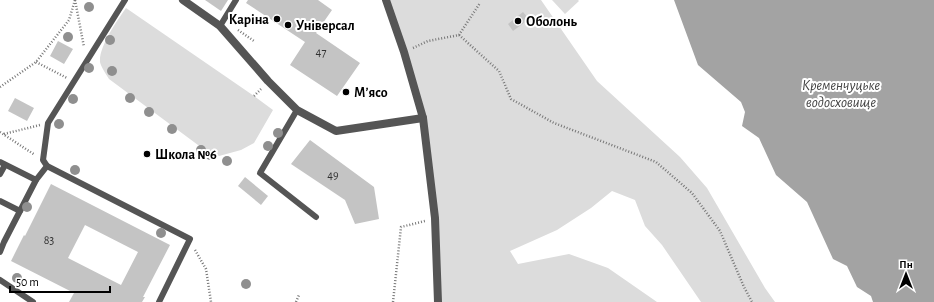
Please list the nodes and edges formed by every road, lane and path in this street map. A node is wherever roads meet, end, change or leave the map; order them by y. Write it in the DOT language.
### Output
graph roads {
  1 [pos="75,0"];
  2 [pos="125,0"];
  3 [pos="183,0"];
  4 [pos="236,0"];
  5 [pos="386,0"];
  6 [pos="480,3"];
  7 [pos="220,26"];
  8 [pos="459,35"];
  9 [pos="404,52"];
  10 [pos="87,61"];
  11 [pos="36,62"];
  12 [pos="74,81"];
  13 [pos="0,87"];
  14 [pos="298,110"];
  15 [pos="423,118"];
  16 [pos="48,122"];
  17 [pos="2,133"];
  18 [pos="43,160"];
  19 [pos="2,163"];
  20 [pos="47,166"];
  21 [pos="0,174"];
  22 [pos="36,180"];
  23 [pos="0,201"];
  24 [pos="20,211"];
  25 [pos="316,216"];
  26 [pos="435,218"];
  27 [pos="190,239"];
  28 [pos="2,241"];
  29 [pos="0,252"];
  30 [pos="0,280"];
  31 [pos="299,294"];
  32 [pos="33,302"];
  33 [pos="159,302"];
  34 [pos="211,302"];
  35 [pos="296,302"];
  36 [pos="393,302"];
  37 [pos="438,302"];
  38 [pos="752,302"];
  1 -- 10 [label="path"];
  1 -- 11 [label="path"];
  2 -- 10 [label="lane"];
  3 -- 7 [label="street"];
  4 -- 7 [label="lane"];
  5 -- 9 [label="street"];
  6 -- 8 [label="path"];
  7 -- 14 [label="street"];
  8 -- 9 [label="path"];
  8 -- 38 [label="path"];
  9 -- 15 [label="street"];
  10 -- 12 [label="lane"];
  11 -- 12 [label="path"];
  11 -- 13 [label="path"];
  12 -- 16 [label="lane"];
  14 -- 15 [label="street"];
  14 -- 25 [label="lane"];
  15 -- 26 [label="street"];
  16 -- 17 [label="path"];
  16 -- 18 [label="lane"];
  17 -- 18 [label="path"];
  18 -- 20 [label="lane"];
  19 -- 21 [label="lane"];
  19 -- 22 [label="lane"];
  20 -- 22 [label="lane"];
  20 -- 27 [label="lane"];
  22 -- 24 [label="lane"];
  23 -- 24 [label="lane"];
  24 -- 28 [label="lane"];
  26 -- 36 [label="path"];
  26 -- 37 [label="street"];
  27 -- 33 [label="lane"];
  27 -- 34 [label="path"];
  28 -- 29 [label="lane"];
  30 -- 32 [label="lane"];
  31 -- 35 [label="path"];
}
